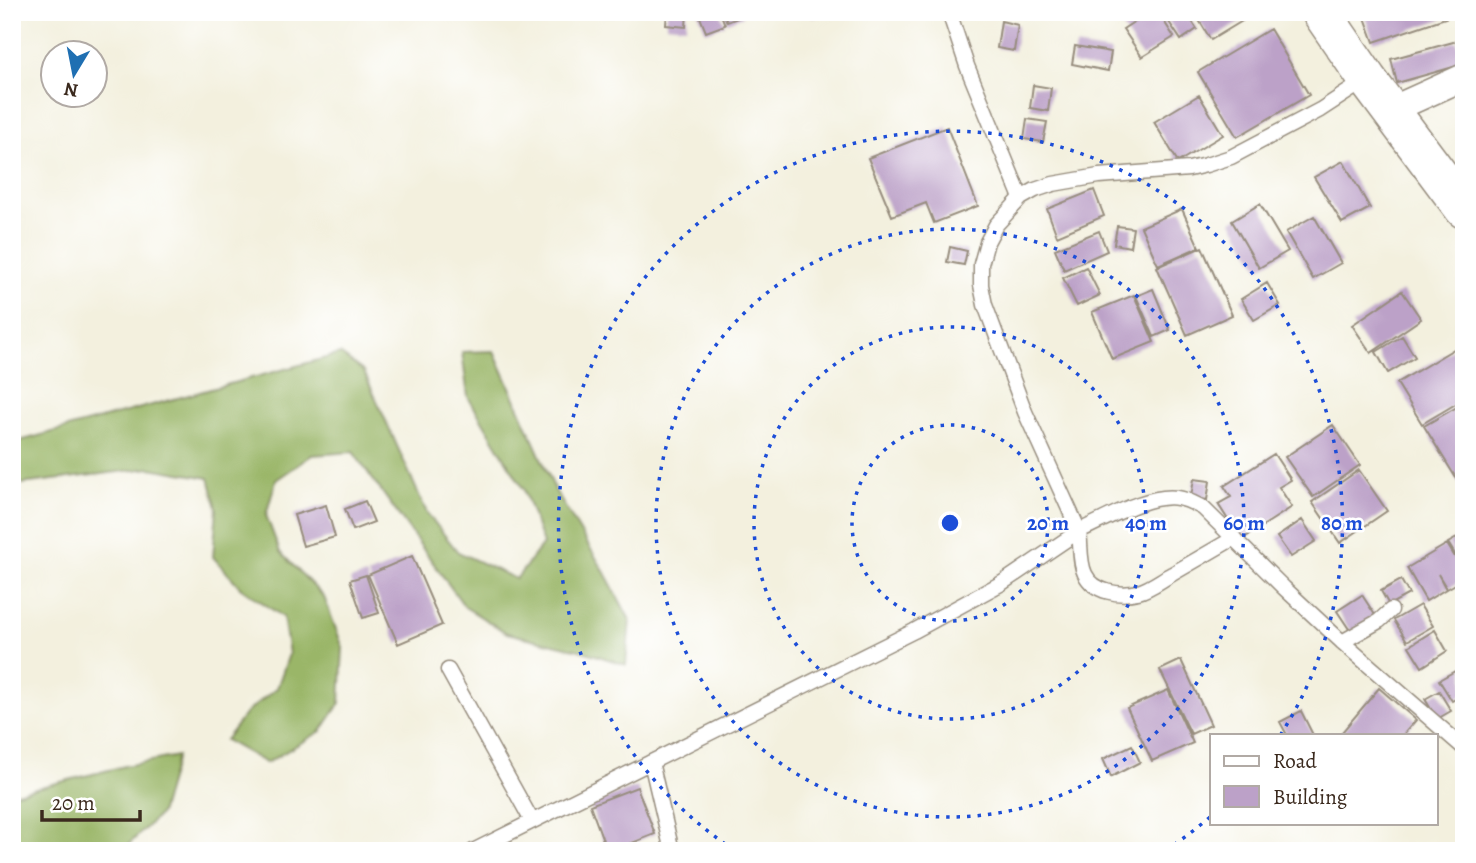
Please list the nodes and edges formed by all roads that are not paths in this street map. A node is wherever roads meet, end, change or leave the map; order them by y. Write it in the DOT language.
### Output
graph roads {
  1 [pos="949,12"];
  2 [pos="1321,12"];
  3 [pos="1464,77"];
  4 [pos="1367,79"];
  5 [pos="1391,110"];
  6 [pos="1021,198"];
  7 [pos="1464,209"];
  8 [pos="1079,531"];
  9 [pos="1234,538"];
  10 [pos="1391,610"];
  11 [pos="1342,642"];
  12 [pos="447,670"];
  13 [pos="1464,748"];
  14 [pos="651,762"];
  15 [pos="532,821"];
  16 [pos="473,851"];
  17 [pos="672,851"];
  1 -- 6 [label="lane"];
  2 -- 4 [label="main road"];
  3 -- 5 [label="street"];
  4 -- 5 [label="main road"];
  4 -- 6 [label="lane"];
  5 -- 7 [label="main road"];
  6 -- 8 [label="lane"];
  8 -- 9 [label="lane"];
  8 -- 9 [label="lane"];
  8 -- 14 [label="lane"];
  9 -- 11 [label="lane"];
  10 -- 11 [label="lane"];
  11 -- 13 [label="lane"];
  12 -- 15 [label="lane"];
  14 -- 15 [label="lane"];
  14 -- 17 [label="lane"];
  15 -- 16 [label="lane"];
}
